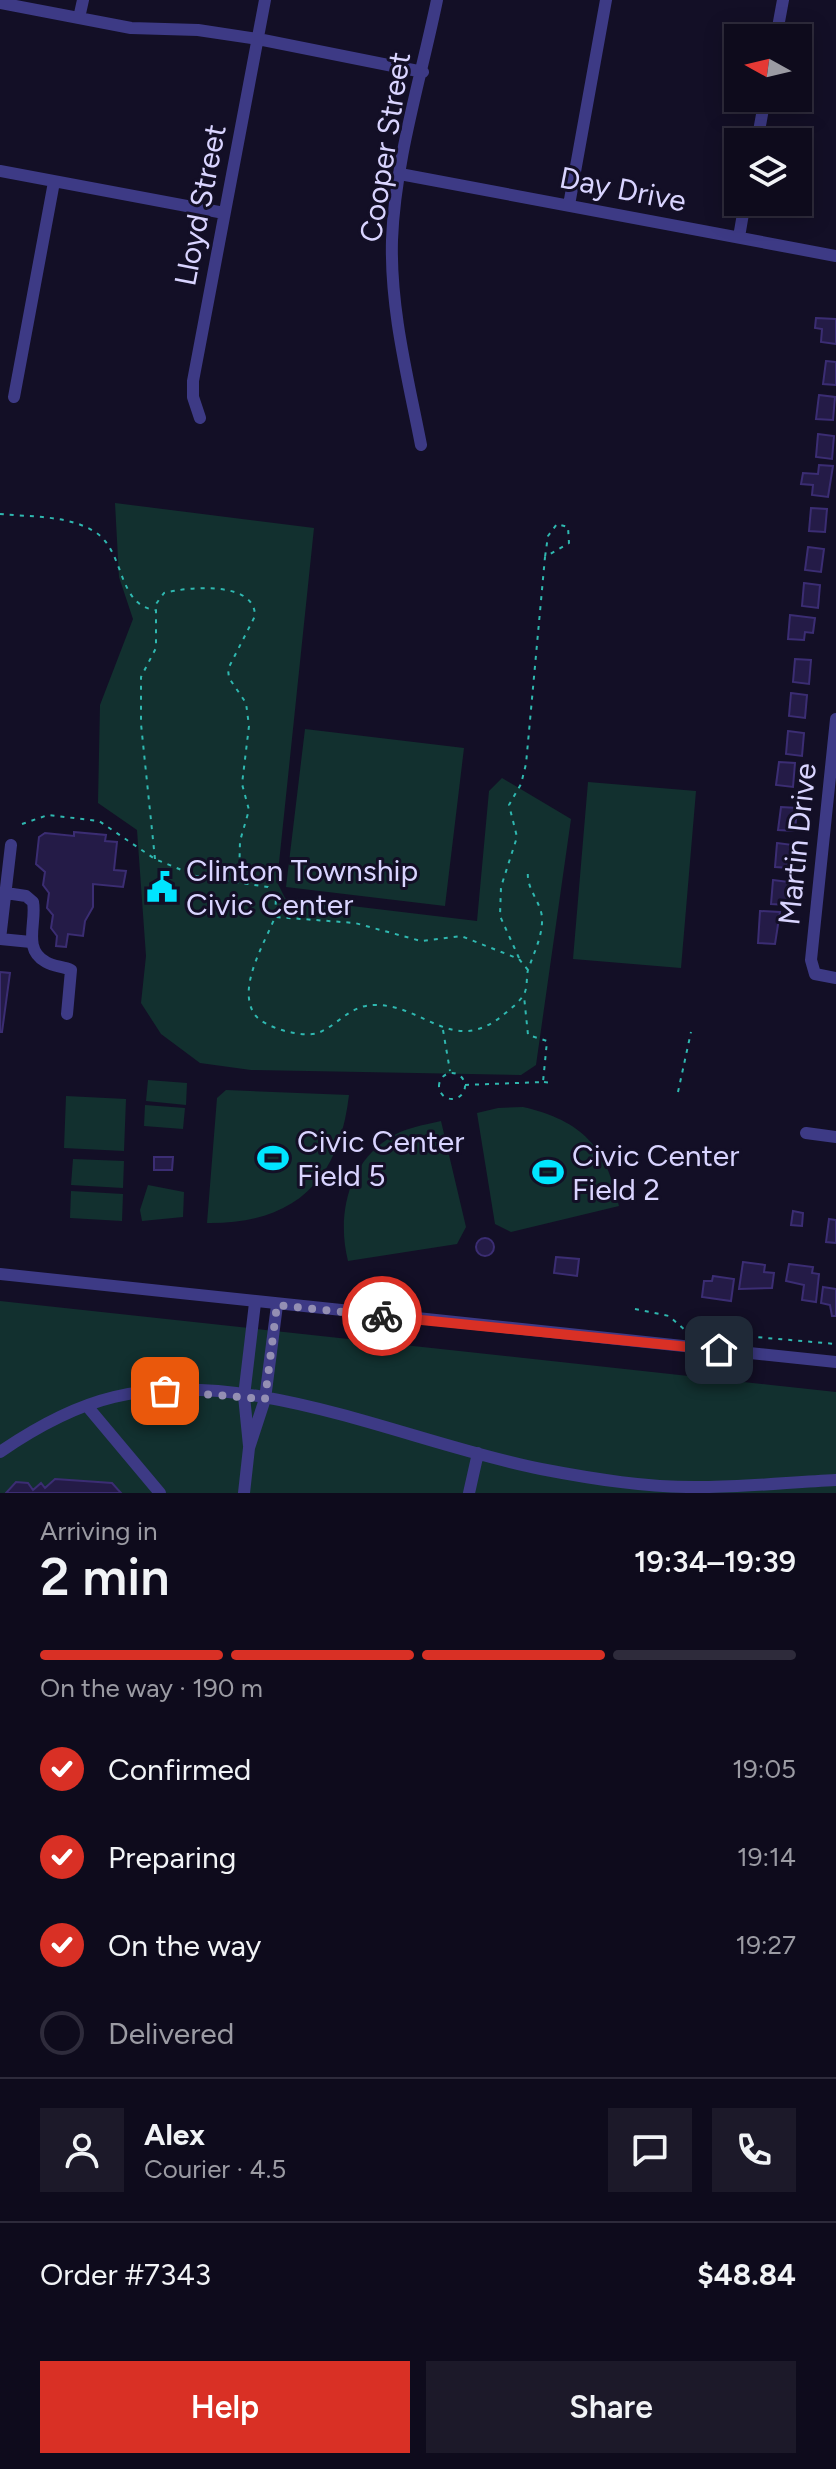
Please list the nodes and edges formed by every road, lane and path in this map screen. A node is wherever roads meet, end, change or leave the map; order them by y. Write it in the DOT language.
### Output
graph roads {
  1 [pos="83,0"];
  2 [pos="265,0"];
  3 [pos="437,0"];
  4 [pos="606,0"];
  5 [pos="783,0"];
  6 [pos="0,3"];
  7 [pos="79,18"];
  8 [pos="779,24"];
  9 [pos="258,39"];
  10 [pos="423,72"];
  11 [pos="0,171"];
  12 [pos="400,174"];
  13 [pos="54,182"];
  14 [pos="569,205"];
  15 [pos="224,213"];
  16 [pos="743,216"];
  17 [pos="739,237"];
  18 [pos="836,256"];
  19 [pos="14,397"];
  20 [pos="200,418"];
  21 [pos="421,445"];
  22 [pos="0,514"];
  23 [pos="545,557"];
  24 [pos="156,610"];
  25 [pos="836,719"];
  26 [pos="832,802"];
  27 [pos="22,824"];
  28 [pos="11,845"];
  29 [pos="155,859"];
  30 [pos="528,871"];
  31 [pos="239,880"];
  32 [pos="6,893"];
  33 [pos="275,917"];
  34 [pos="0,939"];
  35 [pos="31,942"];
  36 [pos="519,959"];
  37 [pos="528,970"];
  38 [pos="836,978"];
  39 [pos="524,994"];
  40 [pos="67,1014"];
  41 [pos="443,1029"];
  42 [pos="691,1032"];
  43 [pos="450,1073"];
  44 [pos="542,1082"];
  45 [pos="552,1083"];
  46 [pos="465,1085"];
  47 [pos="678,1092"];
  48 [pos="806,1133"];
  49 [pos="836,1137"];
  50 [pos="0,1274"];
  51 [pos="255,1303"];
  52 [pos="277,1305"];
  53 [pos="635,1309"];
  54 [pos="836,1344"];
  55 [pos="836,1362"];
  56 [pos="244,1396"];
  57 [pos="265,1399"];
  58 [pos="87,1406"];
  59 [pos="249,1448"];
  60 [pos="0,1452"];
  61 [pos="478,1453"];
  62 [pos="836,1480"];
  63 [pos="604,1486"];
  64 [pos="701,1490"];
  65 [pos="160,1493"];
  66 [pos="244,1493"];
  67 [pos="469,1493"];
  1 -- 7 [label="street"];
  2 -- 9 [label="street, Lloyd Street"];
  3 -- 10 [label="street, Cooper Street"];
  4 -- 14 [label="street"];
  5 -- 8 [label="street"];
  6 -- 7 [label="street"];
  7 -- 9 [label="street"];
  9 -- 10 [label="street"];
  9 -- 15 [label="street, Lloyd Street"];
  10 -- 12 [label="street, Cooper Street"];
  11 -- 13 [label="street"];
  12 -- 14 [label="street, Day Drive"];
  12 -- 21 [label="street, Cooper Street"];
  13 -- 15 [label="street"];
  13 -- 19 [label="street"];
  14 -- 17 [label="street, Day Drive"];
  15 -- 20 [label="street, Lloyd Street"];
  16 -- 17 [label="street"];
  17 -- 18 [label="street, Day Drive"];
  22 -- 24 [label="path"];
  23 -- 23 [label="path"];
  23 -- 36 [label="path"];
  24 -- 29 [label="path"];
  24 -- 31 [label="path"];
  25 -- 26 [label="street, Martin Drive"];
  26 -- 38 [label="street, Martin Drive"];
  27 -- 29 [label="path"];
  28 -- 32 [label="street"];
  29 -- 31 [label="path"];
  30 -- 37 [label="path"];
  31 -- 33 [label="path"];
  32 -- 34 [label="street"];
  32 -- 35 [label="street"];
  33 -- 36 [label="path"];
  33 -- 41 [label="path"];
  34 -- 35 [label="street"];
  35 -- 40 [label="street"];
  36 -- 37 [label="path"];
  37 -- 39 [label="path"];
  39 -- 41 [label="path"];
  39 -- 44 [label="path"];
  41 -- 43 [label="path"];
  42 -- 47 [label="path"];
  43 -- 46 [label="path"];
  43 -- 46 [label="path"];
  44 -- 45 [label="path"];
  44 -- 46 [label="path"];
  48 -- 49 [label="street"];
  50 -- 51 [label="street"];
  51 -- 52 [label="street"];
  51 -- 56 [label="street"];
  52 -- 55 [label="street"];
  52 -- 57 [label="street"];
  53 -- 54 [label="path"];
  56 -- 57 [label="street"];
  56 -- 58 [label="street"];
  56 -- 59 [label="street"];
  57 -- 59 [label="street"];
  57 -- 61 [label="street"];
  58 -- 60 [label="street"];
  58 -- 65 [label="street"];
  59 -- 66 [label="street"];
  61 -- 63 [label="street"];
  61 -- 67 [label="street"];
  62 -- 64 [label="street"];
  63 -- 64 [label="street"];
}
